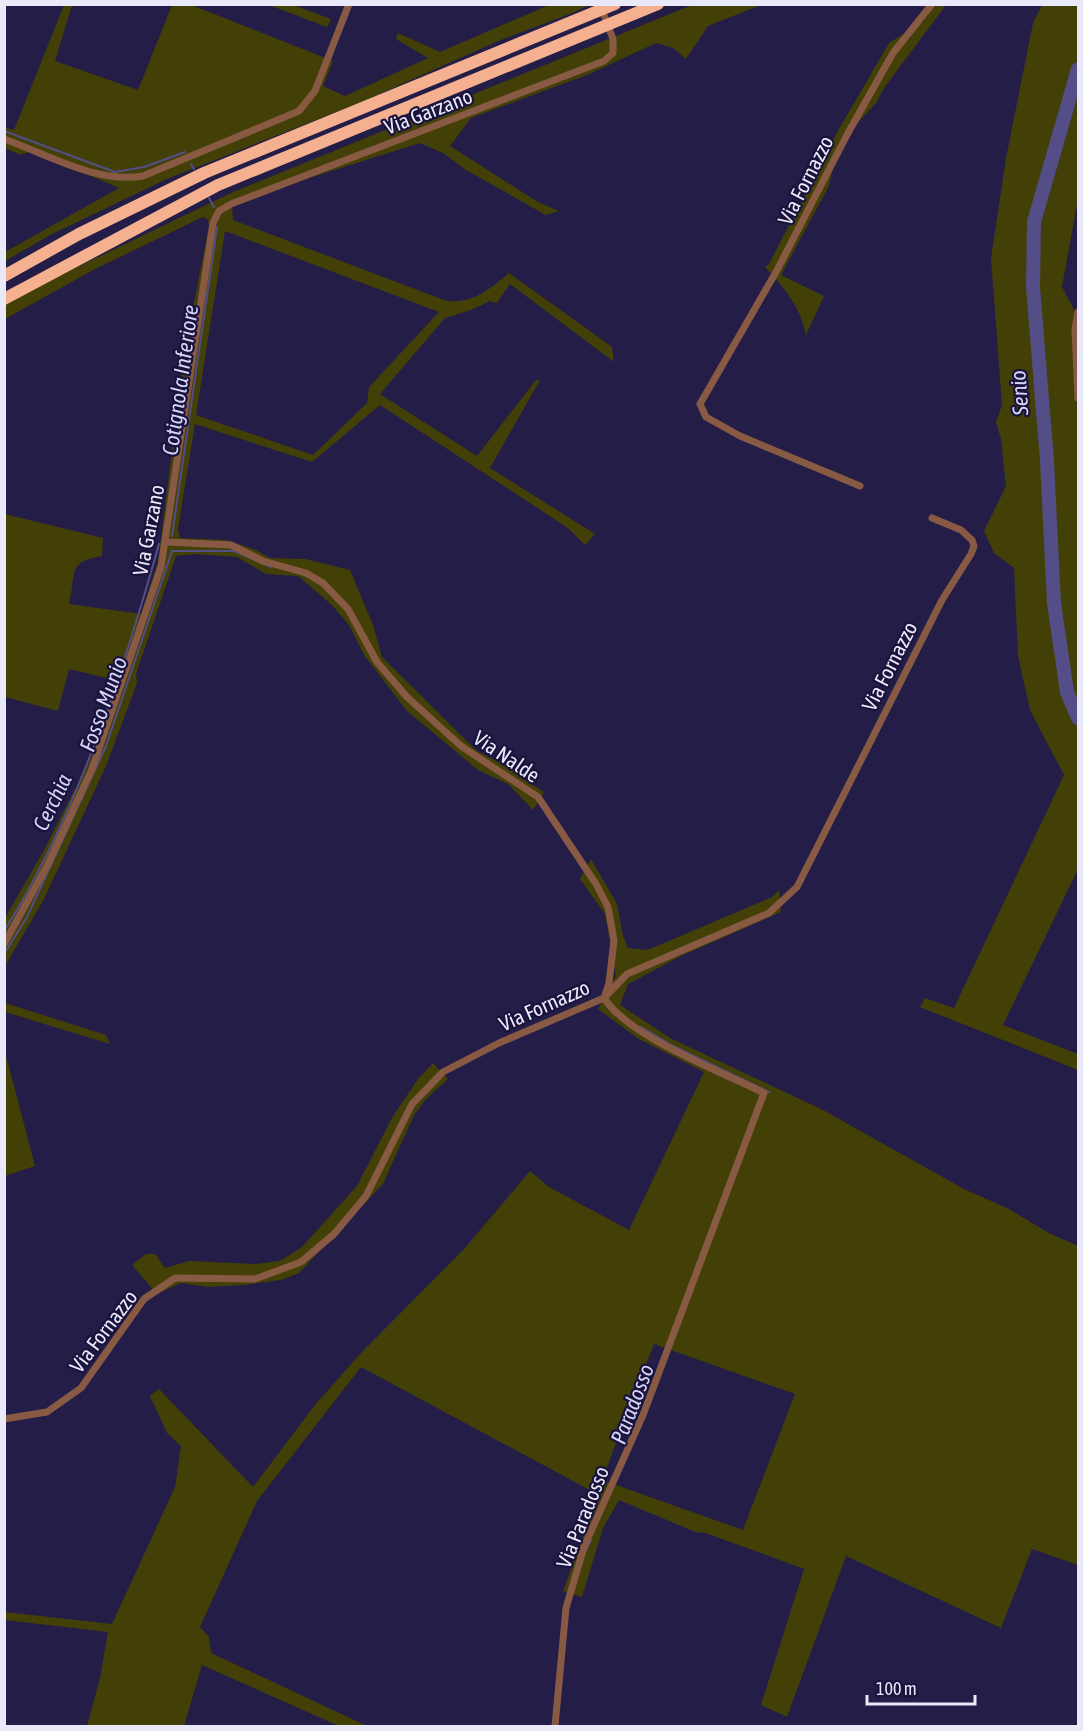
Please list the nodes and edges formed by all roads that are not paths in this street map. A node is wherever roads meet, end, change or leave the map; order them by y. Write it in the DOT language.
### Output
graph roads {
  1 [pos="349,4"];
  2 [pos="600,4"];
  3 [pos="615,4"];
  4 [pos="658,4"];
  5 [pos="932,4"];
  6 [pos="4,139"];
  7 [pos="4,276"];
  8 [pos="4,299"];
  9 [pos="1078,312"];
  10 [pos="1078,398"];
  11 [pos="860,486"];
  12 [pos="933,518"];
  13 [pos="166,542"];
  14 [pos="4,944"];
  15 [pos="604,998"];
  16 [pos="4,1419"];
  17 [pos="555,1726"];
  1 -- 6 [label="street"];
  2 -- 13 [label="street, Via Garzano"];
  3 -- 7 [label="highway"];
  4 -- 8 [label="highway"];
  5 -- 11 [label="street, Via Fornazzo"];
  9 -- 10 [label="street"];
  12 -- 15 [label="street, Via Fornazzo"];
  13 -- 14 [label="street, Via Garzano"];
  13 -- 15 [label="street, Via Nalde"];
  15 -- 16 [label="street, Via Fornazzo"];
  15 -- 17 [label="street, Via Paradosso"];
}
